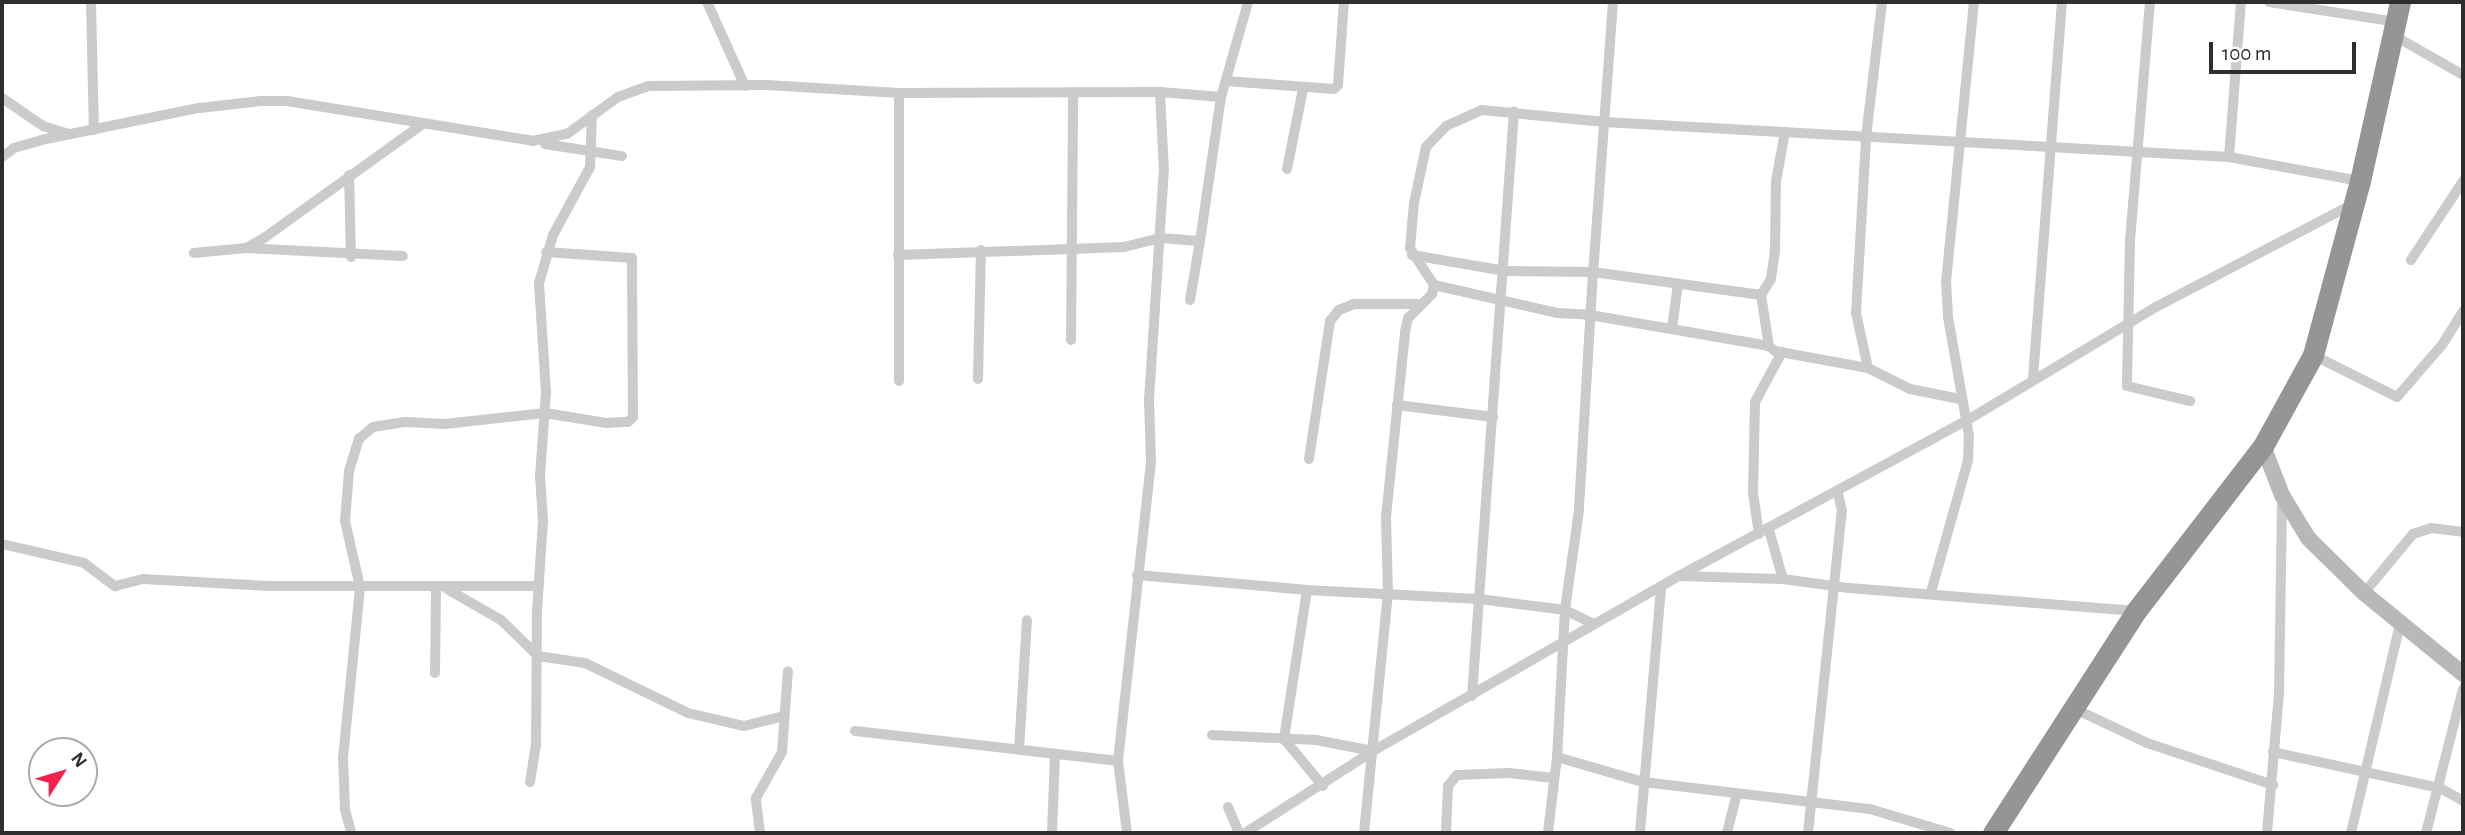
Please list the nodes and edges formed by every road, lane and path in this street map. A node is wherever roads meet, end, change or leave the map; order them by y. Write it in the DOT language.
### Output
graph roads {
  1 [pos="91,2"];
  2 [pos="708,2"];
  3 [pos="1248,2"];
  4 [pos="1344,2"];
  5 [pos="1613,2"];
  6 [pos="1882,2"];
  7 [pos="1974,2"];
  8 [pos="2062,2"];
  9 [pos="2150,2"];
  10 [pos="2241,2"];
  11 [pos="2269,2"];
  12 [pos="2397,20"];
  13 [pos="2462,71"];
  14 [pos="1226,81"];
  15 [pos="745,86"];
  16 [pos="1303,89"];
  17 [pos="1073,92"];
  18 [pos="1160,92"];
  19 [pos="899,93"];
  20 [pos="1221,97"];
  21 [pos="2,98"];
  22 [pos="1514,112"];
  23 [pos="592,115"];
  24 [pos="1604,122"];
  25 [pos="421,125"];
  26 [pos="94,130"];
  27 [pos="1785,132"];
  28 [pos="73,135"];
  29 [pos="1866,137"];
  30 [pos="533,141"];
  31 [pos="1960,144"];
  32 [pos="2054,148"];
  33 [pos="593,152"];
  34 [pos="2140,152"];
  35 [pos="622,156"];
  36 [pos="2229,157"];
  37 [pos="2,158"];
  38 [pos="1287,169"];
  39 [pos="349,175"];
  40 [pos="2360,181"];
  41 [pos="2463,181"];
  42 [pos="2354,204"];
  43 [pos="1160,238"];
  44 [pos="1200,241"];
  45 [pos="246,248"];
  46 [pos="1071,248"];
  47 [pos="981,250"];
  48 [pos="546,252"];
  49 [pos="194,253"];
  50 [pos="1412,254"];
  51 [pos="898,255"];
  52 [pos="403,256"];
  53 [pos="351,257"];
  54 [pos="2411,260"];
  55 [pos="1506,271"];
  56 [pos="1593,272"];
  57 [pos="1678,284"];
  58 [pos="1434,285"];
  59 [pos="1761,295"];
  60 [pos="1190,300"];
  61 [pos="1503,302"];
  62 [pos="1417,304"];
  63 [pos="2463,311"];
  64 [pos="1590,315"];
  65 [pos="2128,323"];
  66 [pos="1672,328"];
  67 [pos="1071,340"];
  68 [pos="1769,346"];
  69 [pos="1782,352"];
  70 [pos="2313,355"];
  71 [pos="1868,368"];
  72 [pos="2033,378"];
  73 [pos="978,379"];
  74 [pos="900,381"];
  75 [pos="1960,399"];
  76 [pos="2190,401"];
  77 [pos="1397,405"];
  78 [pos="545,414"];
  79 [pos="1493,417"];
  80 [pos="1966,421"];
  81 [pos="2263,446"];
  82 [pos="1309,459"];
  83 [pos="1838,493"];
  84 [pos="2282,495"];
  85 [pos="2463,531"];
  86 [pos="1764,532"];
  87 [pos="2,544"];
  88 [pos="1137,575"];
  89 [pos="1679,576"];
  90 [pos="1783,579"];
  91 [pos="537,586"];
  92 [pos="1661,586"];
  93 [pos="360,587"];
  94 [pos="441,587"];
  95 [pos="1834,587"];
  96 [pos="1307,590"];
  97 [pos="1931,592"];
  98 [pos="2364,593"];
  99 [pos="1388,594"];
  100 [pos="1479,599"];
  101 [pos="1565,610"];
  102 [pos="2136,611"];
  103 [pos="1027,620"];
  104 [pos="1594,624"];
  105 [pos="2400,624"];
  106 [pos="1564,644"];
  107 [pos="538,656"];
  108 [pos="788,671"];
  109 [pos="435,673"];
  110 [pos="2463,674"];
  111 [pos="2463,689"];
  112 [pos="1472,696"];
  113 [pos="2073,708"];
  114 [pos="784,716"];
  115 [pos="855,731"];
  116 [pos="1212,735"];
  117 [pos="1284,739"];
  118 [pos="1019,750"];
  119 [pos="1373,751"];
  120 [pos="2273,752"];
  121 [pos="1055,754"];
  122 [pos="1557,757"];
  123 [pos="1118,761"];
  124 [pos="2365,774"];
  125 [pos="1554,778"];
  126 [pos="530,782"];
  127 [pos="1643,782"];
  128 [pos="2273,785"];
  129 [pos="1323,786"];
  130 [pos="2440,789"];
  131 [pos="1736,796"];
  132 [pos="1814,800"];
  133 [pos="2463,801"];
  134 [pos="1228,807"];
  135 [pos="351,832"];
  136 [pos="757,832"];
  137 [pos="1052,833"];
  138 [pos="1127,833"];
  139 [pos="1239,833"];
  140 [pos="1245,833"];
  141 [pos="1364,833"];
  142 [pos="1446,833"];
  143 [pos="1548,833"];
  144 [pos="1640,833"];
  145 [pos="1727,833"];
  146 [pos="1808,833"];
  147 [pos="1950,833"];
  148 [pos="1993,833"];
  149 [pos="2267,833"];
  150 [pos="2351,833"];
  151 [pos="2426,833"];
  1 -- 26 [label="street"];
  2 -- 15 [label="street"];
  3 -- 14 [label="street"];
  4 -- 16 [label="street"];
  5 -- 24 [label="street"];
  6 -- 29 [label="street"];
  7 -- 31 [label="street"];
  8 -- 32 [label="street"];
  9 -- 34 [label="street"];
  10 -- 36 [label="street"];
  11 -- 12 [label="street"];
  12 -- 13 [label="street"];
  12 -- 40 [label="highway"];
  14 -- 16 [label="street"];
  14 -- 20 [label="street"];
  15 -- 19 [label="street"];
  15 -- 23 [label="street"];
  16 -- 38 [label="street"];
  17 -- 18 [label="street"];
  17 -- 19 [label="street"];
  17 -- 46 [label="street"];
  18 -- 20 [label="street"];
  18 -- 43 [label="street"];
  19 -- 51 [label="street"];
  20 -- 44 [label="street"];
  21 -- 28 [label="street"];
  22 -- 24 [label="street"];
  22 -- 50 [label="street"];
  22 -- 55 [label="street"];
  23 -- 30 [label="street"];
  23 -- 33 [label="street"];
  24 -- 27 [label="street"];
  24 -- 56 [label="street"];
  25 -- 26 [label="street"];
  25 -- 30 [label="street"];
  25 -- 39 [label="street"];
  26 -- 28 [label="street"];
  27 -- 29 [label="street"];
  27 -- 59 [label="street"];
  28 -- 37 [label="street"];
  29 -- 31 [label="street"];
  29 -- 71 [label="street"];
  30 -- 33 [label="street"];
  31 -- 32 [label="street"];
  31 -- 75 [label="street"];
  32 -- 34 [label="street"];
  32 -- 72 [label="street"];
  33 -- 35 [label="street"];
  33 -- 48 [label="street"];
  34 -- 36 [label="street"];
  34 -- 65 [label="street"];
  36 -- 40 [label="street"];
  39 -- 45 [label="street"];
  39 -- 53 [label="street"];
  40 -- 42 [label="highway"];
  41 -- 54 [label="street"];
  42 -- 65 [label="street"];
  42 -- 70 [label="highway"];
  43 -- 44 [label="street"];
  43 -- 46 [label="street"];
  43 -- 88 [label="street"];
  44 -- 60 [label="street"];
  45 -- 49 [label="street"];
  45 -- 53 [label="street"];
  46 -- 47 [label="street"];
  46 -- 67 [label="street"];
  47 -- 51 [label="street"];
  47 -- 73 [label="street"];
  48 -- 78 [label="street"];
  48 -- 78 [label="street"];
  50 -- 55 [label="street"];
  50 -- 58 [label="street"];
  51 -- 74 [label="street"];
  52 -- 53 [label="street"];
  55 -- 56 [label="street"];
  55 -- 61 [label="street"];
  56 -- 57 [label="street"];
  56 -- 64 [label="street"];
  57 -- 59 [label="street"];
  57 -- 66 [label="street"];
  58 -- 61 [label="street"];
  58 -- 62 [label="street"];
  59 -- 68 [label="street"];
  61 -- 64 [label="street"];
  61 -- 79 [label="street"];
  62 -- 77 [label="street"];
  62 -- 82 [label="street"];
  63 -- 70 [label="street"];
  64 -- 66 [label="street"];
  64 -- 101 [label="street"];
  65 -- 72 [label="street"];
  65 -- 76 [label="street"];
  66 -- 68 [label="street"];
  68 -- 69 [label="street"];
  69 -- 71 [label="street"];
  69 -- 86 [label="street"];
  70 -- 81 [label="highway"];
  71 -- 75 [label="street"];
  72 -- 80 [label="street"];
  75 -- 80 [label="street"];
  77 -- 79 [label="street"];
  77 -- 99 [label="street"];
  78 -- 91 [label="street"];
  78 -- 93 [label="street"];
  79 -- 100 [label="street"];
  80 -- 83 [label="street"];
  80 -- 97 [label="street"];
  81 -- 84 [label="street"];
  81 -- 102 [label="highway"];
  83 -- 86 [label="street"];
  83 -- 95 [label="street"];
  84 -- 98 [label="street"];
  84 -- 120 [label="street"];
  85 -- 98 [label="street"];
  86 -- 89 [label="street"];
  86 -- 90 [label="street"];
  87 -- 93 [label="street"];
  88 -- 96 [label="street"];
  88 -- 123 [label="street"];
  89 -- 90 [label="street"];
  89 -- 92 [label="street"];
  90 -- 95 [label="street"];
  91 -- 94 [label="street"];
  91 -- 107 [label="street"];
  92 -- 104 [label="street"];
  92 -- 127 [label="street"];
  93 -- 94 [label="street"];
  93 -- 135 [label="street"];
  94 -- 107 [label="street"];
  94 -- 109 [label="street"];
  95 -- 97 [label="street"];
  95 -- 132 [label="street"];
  96 -- 99 [label="street"];
  96 -- 117 [label="street"];
  97 -- 102 [label="street"];
  98 -- 105 [label="street"];
  99 -- 100 [label="street"];
  99 -- 119 [label="street"];
  100 -- 101 [label="street"];
  100 -- 112 [label="street"];
  101 -- 104 [label="street"];
  101 -- 106 [label="street"];
  102 -- 113 [label="highway"];
  103 -- 118 [label="street"];
  104 -- 106 [label="street"];
  105 -- 110 [label="street"];
  105 -- 124 [label="street"];
  106 -- 112 [label="street"];
  106 -- 122 [label="street"];
  107 -- 114 [label="street"];
  107 -- 126 [label="street"];
  108 -- 114 [label="street"];
  111 -- 130 [label="street"];
  112 -- 119 [label="street"];
  113 -- 128 [label="street"];
  113 -- 148 [label="highway"];
  114 -- 136 [label="street"];
  115 -- 118 [label="street"];
  116 -- 117 [label="street"];
  117 -- 119 [label="street"];
  117 -- 129 [label="street"];
  118 -- 121 [label="street"];
  119 -- 129 [label="street"];
  119 -- 141 [label="street"];
  120 -- 124 [label="street"];
  120 -- 128 [label="street"];
  121 -- 123 [label="street"];
  121 -- 137 [label="street"];
  122 -- 125 [label="street"];
  122 -- 127 [label="street"];
  123 -- 138 [label="street"];
  124 -- 130 [label="street"];
  124 -- 150 [label="street"];
  125 -- 142 [label="street"];
  125 -- 143 [label="street"];
  127 -- 131 [label="street"];
  127 -- 144 [label="street"];
  128 -- 149 [label="street"];
  129 -- 140 [label="street"];
  130 -- 133 [label="street"];
  130 -- 151 [label="street"];
  131 -- 132 [label="street"];
  131 -- 145 [label="street"];
  132 -- 146 [label="street"];
  132 -- 147 [label="street"];
  134 -- 139 [label="street"];
}
